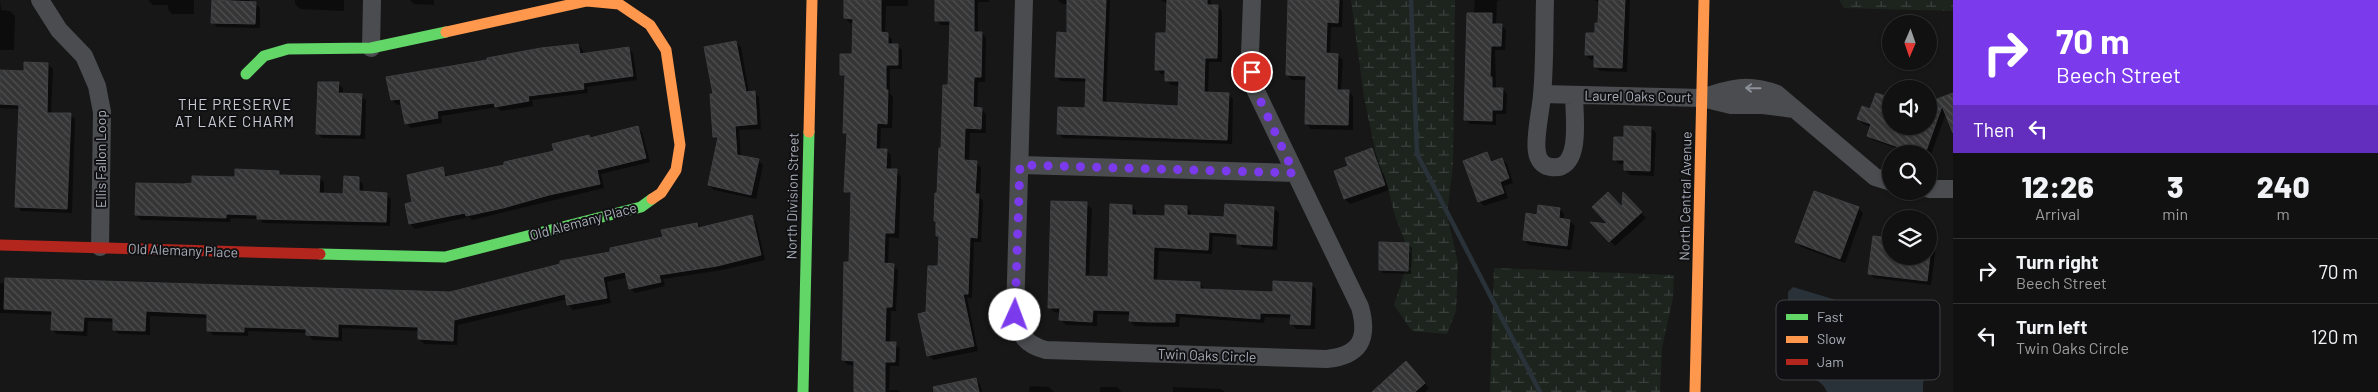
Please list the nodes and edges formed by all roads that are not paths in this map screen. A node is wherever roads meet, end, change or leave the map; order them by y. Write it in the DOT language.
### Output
graph roads {
  1 [pos="40,0"];
  2 [pos="372,0"];
  3 [pos="812,0"];
  4 [pos="1024,0"];
  5 [pos="1252,0"];
  6 [pos="1545,0"];
  7 [pos="1704,0"];
  8 [pos="371,48"];
  9 [pos="246,74"];
  10 [pos="1542,94"];
  11 [pos="1574,95"];
  12 [pos="1702,98"];
  13 [pos="1020,165"];
  14 [pos="1294,173"];
  15 [pos="1882,179"];
  16 [pos="1937,189"];
  17 [pos="1953,189"];
  18 [pos="0,236"];
  19 [pos="0,245"];
  20 [pos="22,245"];
  21 [pos="100,247"];
  22 [pos="803,392"];
  23 [pos="1695,392"];
  1 -- 21 [label="street, Ellis Fallon Loop"];
  2 -- 8 [label="street"];
  3 -- 22 [label="street, North Division Street"];
  4 -- 13 [label="street, Twin Oaks Circle"];
  5 -- 14 [label="street, Twin Oaks Circle"];
  6 -- 10 [label="street, Laurel Oaks Court"];
  7 -- 12 [label="street, North Central Avenue"];
  8 -- 9 [label="street, Old Alemany Place"];
  8 -- 21 [label="street, Old Alemany Place"];
  10 -- 11 [label="street, Laurel Oaks Court"];
  10 -- 11 [label="street, Laurel Oaks Court"];
  11 -- 12 [label="street, Laurel Oaks Court"];
  12 -- 15 [label="street, Laurel Oaks Court"];
  12 -- 23 [label="street, North Central Avenue"];
  13 -- 14 [label="street"];
  13 -- 14 [label="street, Twin Oaks Circle"];
  16 -- 17 [label="street"];
  18 -- 20 [label="street, Old Alemany Place"];
  19 -- 20 [label="street, Old Alemany Place"];
  20 -- 21 [label="street, Old Alemany Place"];
}
